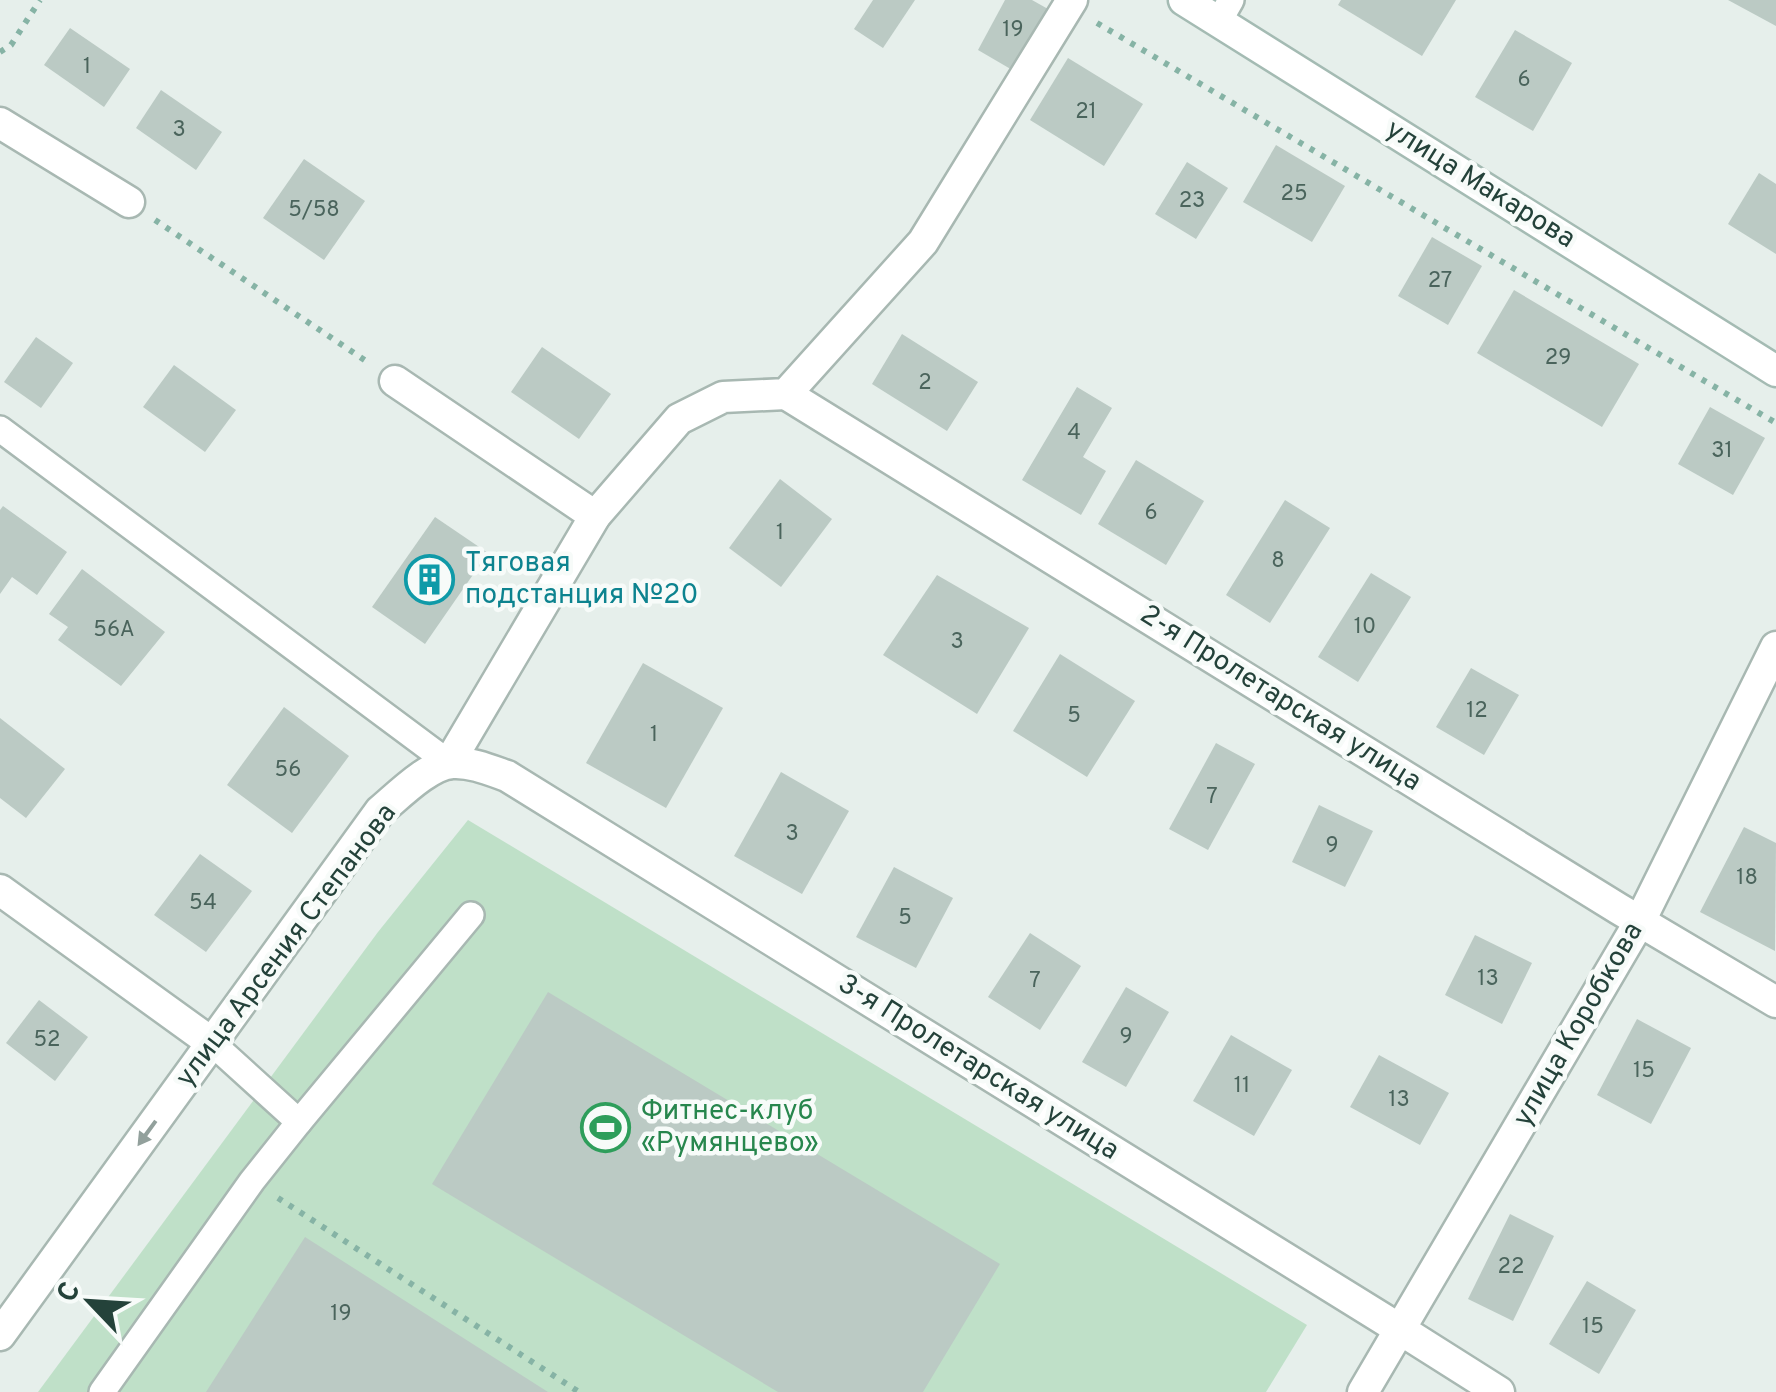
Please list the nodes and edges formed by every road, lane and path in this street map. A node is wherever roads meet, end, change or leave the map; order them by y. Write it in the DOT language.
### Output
graph roads {
  1 [pos="40,0"];
  2 [pos="1184,0"];
  3 [pos="1070,3"];
  4 [pos="1225,10"];
  5 [pos="0,52"];
  6 [pos="0,122"];
  7 [pos="129,202"];
  8 [pos="1776,371"];
  9 [pos="395,381"];
  10 [pos="786,394"];
  11 [pos="1776,423"];
  12 [pos="0,429"];
  13 [pos="595,516"];
  14 [pos="1776,647"];
  15 [pos="449,763"];
  16 [pos="0,890"];
  17 [pos="471,914"];
  18 [pos="1640,921"];
  19 [pos="1776,1002"];
  20 [pos="212,1043"];
  21 [pos="299,1122"];
  22 [pos="252,1181"];
  23 [pos="1400,1330"];
  24 [pos="0,1335"];
  25 [pos="102,1392"];
  26 [pos="579,1392"];
  27 [pos="1363,1392"];
  28 [pos="1500,1392"];
  1 -- 5 [label="path"];
  2 -- 4 [label="street, улица Макарова"];
  3 -- 10 [label="street"];
  3 -- 11 [label="path"];
  4 -- 8 [label="street, улица Макарова"];
  6 -- 7 [label="street"];
  7 -- 9 [label="path"];
  9 -- 13 [label="street"];
  10 -- 13 [label="street, улица Арсения Степанова"];
  10 -- 18 [label="street, 2-я Пролетарская улица"];
  12 -- 15 [label="lane"];
  13 -- 15 [label="street, улица Арсения Степанова"];
  14 -- 18 [label="street, улица Коробкова"];
  15 -- 20 [label="street, улица Арсения Степанова"];
  15 -- 23 [label="street, 3-я Пролетарская улица"];
  16 -- 20 [label="street"];
  17 -- 21 [label="lane"];
  18 -- 19 [label="street, 2-я Пролетарская улица"];
  18 -- 23 [label="street, улица Коробкова"];
  20 -- 21 [label="lane"];
  20 -- 24 [label="street, улица Арсения Степанова, one-way"];
  21 -- 22 [label="lane"];
  22 -- 25 [label="lane"];
  22 -- 26 [label="path"];
  23 -- 27 [label="street, улица Коробкова"];
  23 -- 28 [label="street, 3-я Пролетарская улица"];
}
